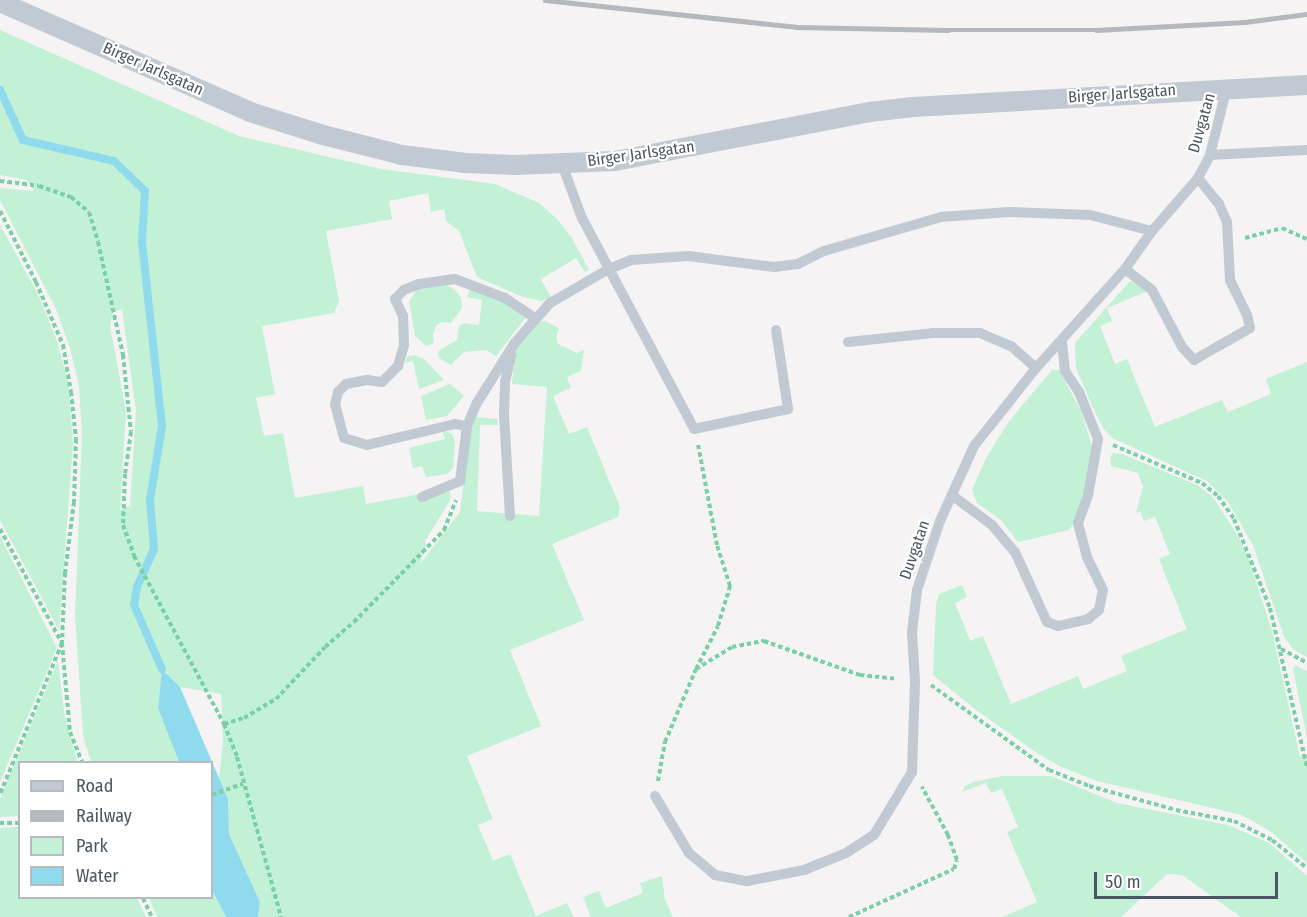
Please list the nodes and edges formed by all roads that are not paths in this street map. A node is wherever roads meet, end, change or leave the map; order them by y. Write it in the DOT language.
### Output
graph roads {
  1 [pos="0,3"];
  2 [pos="1307,84"];
  3 [pos="1227,87"];
  4 [pos="1307,150"];
  5 [pos="1210,155"];
  6 [pos="562,164"];
  7 [pos="1198,178"];
  8 [pos="1152,231"];
  9 [pos="609,269"];
  10 [pos="1125,269"];
  11 [pos="536,319"];
  12 [pos="776,330"];
  13 [pos="1062,340"];
  14 [pos="848,342"];
  15 [pos="514,344"];
  16 [pos="1036,368"];
  17 [pos="467,426"];
  18 [pos="953,496"];
  19 [pos="422,497"];
  20 [pos="510,516"];
  21 [pos="655,796"];
  1 -- 6 [label="street, Birger Jarlsgatan"];
  2 -- 3 [label="street, Birger Jarlsgatan"];
  3 -- 5 [label="lane, Duvgatan"];
  3 -- 6 [label="street, Birger Jarlsgatan"];
  4 -- 5 [label="lane"];
  5 -- 7 [label="lane, Duvgatan"];
  6 -- 9 [label="lane"];
  7 -- 8 [label="lane, Duvgatan"];
  7 -- 10 [label="lane"];
  8 -- 9 [label="lane"];
  8 -- 10 [label="lane, Duvgatan"];
  9 -- 11 [label="lane"];
  9 -- 12 [label="lane"];
  10 -- 13 [label="lane, Duvgatan"];
  11 -- 15 [label="lane"];
  11 -- 17 [label="lane"];
  13 -- 16 [label="lane, Duvgatan"];
  13 -- 18 [label="lane"];
  14 -- 16 [label="lane"];
  15 -- 17 [label="lane"];
  15 -- 20 [label="lane"];
  16 -- 18 [label="lane, Duvgatan"];
  17 -- 19 [label="lane"];
  18 -- 21 [label="lane, Duvgatan"];
}
